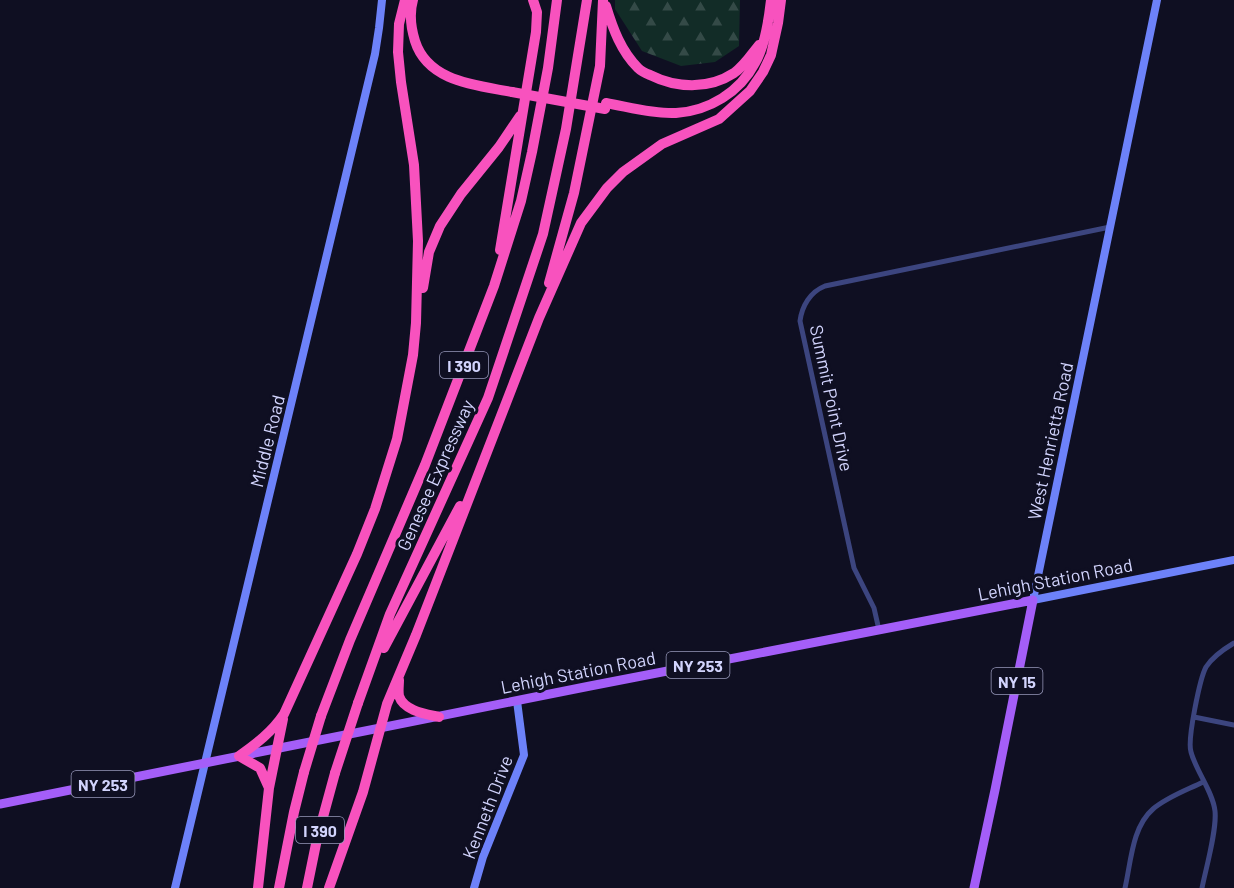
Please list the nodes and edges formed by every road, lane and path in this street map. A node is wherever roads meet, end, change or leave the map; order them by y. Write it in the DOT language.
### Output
graph roads {
  1 [pos="382,0"];
  2 [pos="405,0"];
  3 [pos="413,0"];
  4 [pos="420,0"];
  5 [pos="533,0"];
  6 [pos="557,0"];
  7 [pos="587,0"];
  8 [pos="604,0"];
  9 [pos="771,0"];
  10 [pos="781,0"];
  11 [pos="1157,0"];
  12 [pos="775,36"];
  13 [pos="763,40"];
  14 [pos="513,89"];
  15 [pos="606,106"];
  16 [pos="522,113"];
  17 [pos="1110,227"];
  18 [pos="494,286"];
  19 [pos="539,318"];
  20 [pos="416,323"];
  21 [pos="483,461"];
  22 [pos="1234,560"];
  23 [pos="1034,600"];
  24 [pos="879,630"];
  25 [pos="1234,643"];
  26 [pos="398,676"];
  27 [pos="367,680"];
  28 [pos="517,701"];
  29 [pos="284,714"];
  30 [pos="439,717"];
  31 [pos="1194,717"];
  32 [pos="1234,725"];
  33 [pos="380,729"];
  34 [pos="276,749"];
  35 [pos="239,756"];
  36 [pos="205,763"];
  37 [pos="1203,782"];
  38 [pos="269,788"];
  39 [pos="0,804"];
  40 [pos="175,888"];
  41 [pos="258,888"];
  42 [pos="279,888"];
  43 [pos="307,888"];
  44 [pos="329,888"];
  45 [pos="474,888"];
  46 [pos="974,888"];
  47 [pos="1125,888"];
  48 [pos="1202,888"];
  1 -- 36 [label="street, Middle Road"];
  2 -- 20 [label="highway"];
  3 -- 14 [label="highway"];
  4 -- 14 [label="highway"];
  5 -- 16 [label="highway"];
  6 -- 18 [label="highway, Genesee Expressway / I 390"];
  7 -- 27 [label="highway, Genesee Expressway / I 390"];
  8 -- 13 [label="highway"];
  8 -- 19 [label="highway"];
  9 -- 13 [label="highway"];
  10 -- 12 [label="highway"];
  11 -- 17 [label="street, West Henrietta Road / NY 15"];
  12 -- 15 [label="highway"];
  12 -- 19 [label="highway"];
  13 -- 15 [label="highway"];
  14 -- 15 [label="highway, bridge"];
  16 -- 18 [label="highway"];
  16 -- 20 [label="highway"];
  17 -- 23 [label="street, West Henrietta Road / NY 15"];
  17 -- 24 [label="street, Summit Point Drive"];
  18 -- 42 [label="highway, Genesee Expressway / I 390, bridge"];
  19 -- 21 [label="highway"];
  20 -- 29 [label="highway"];
  21 -- 26 [label="highway"];
  21 -- 27 [label="highway"];
  22 -- 23 [label="street, Lehigh Station Road"];
  23 -- 24 [label="main road, Lehigh Station Road / NY 253"];
  23 -- 46 [label="main road, West Henrietta Road / NY 15"];
  24 -- 28 [label="main road, Lehigh Station Road / NY 253"];
  25 -- 31 [label="street"];
  26 -- 30 [label="highway"];
  26 -- 33 [label="highway"];
  27 -- 43 [label="highway, Genesee Expressway / I 390, bridge"];
  28 -- 30 [label="main road, Lehigh Station Road / NY 253"];
  28 -- 45 [label="street, Kenneth Drive"];
  29 -- 34 [label="highway"];
  29 -- 35 [label="highway"];
  30 -- 33 [label="main road, Lehigh Station Road / NY 253"];
  31 -- 32 [label="street"];
  31 -- 37 [label="street"];
  33 -- 34 [label="main road, Lehigh Station Road / NY 253"];
  33 -- 44 [label="highway"];
  34 -- 35 [label="main road, Lehigh Station Road / NY 253"];
  34 -- 38 [label="highway"];
  35 -- 36 [label="main road, Lehigh Station Road / NY 253"];
  35 -- 38 [label="highway"];
  36 -- 39 [label="main road, Lehigh Station Road / NY 253"];
  36 -- 40 [label="street, Middle Road"];
  37 -- 47 [label="street"];
  37 -- 48 [label="street"];
  38 -- 41 [label="highway"];
}
